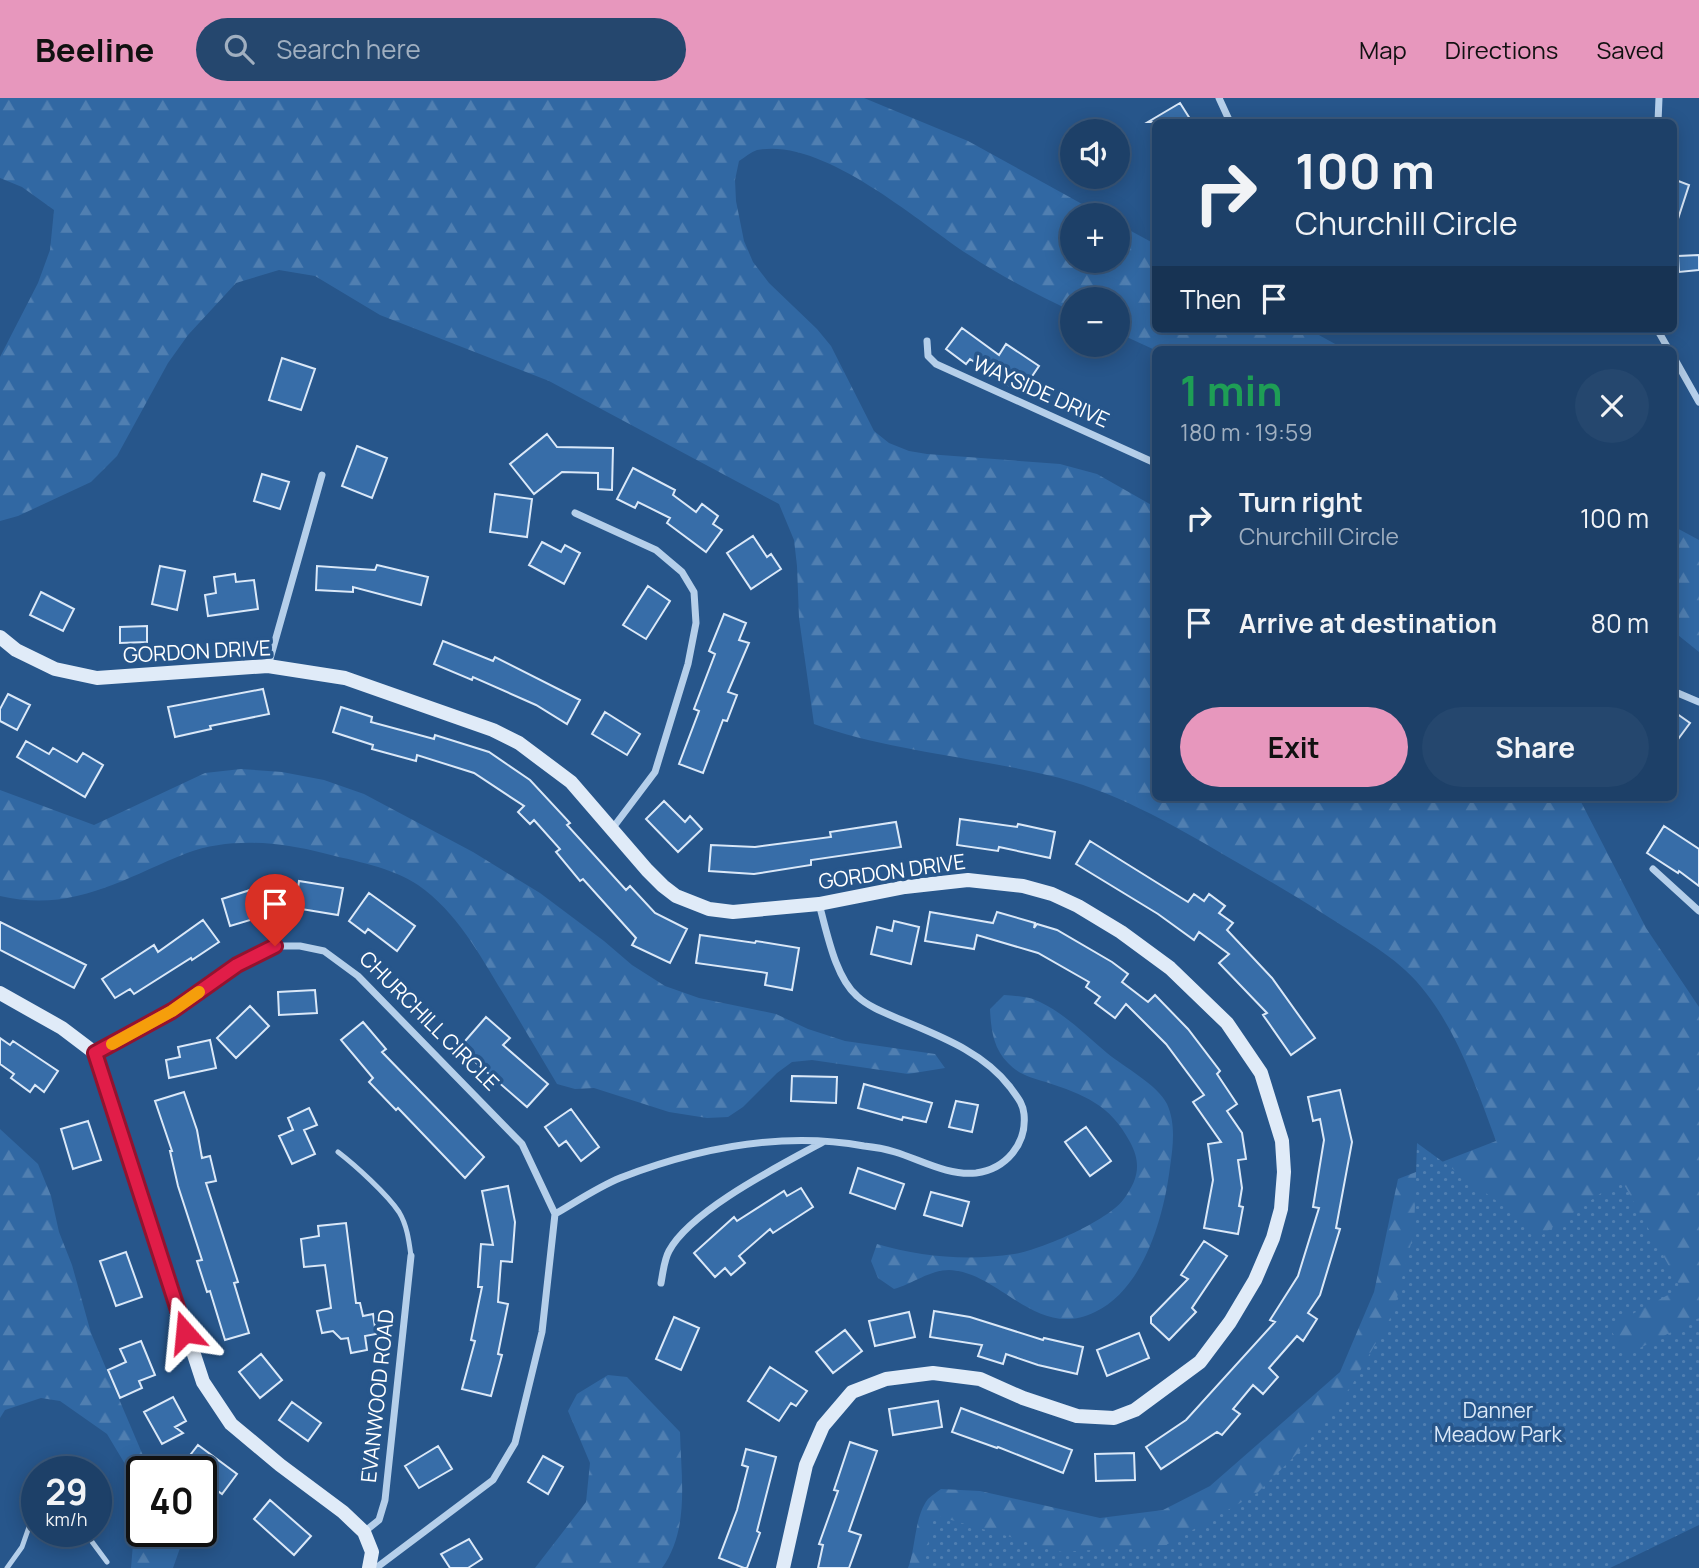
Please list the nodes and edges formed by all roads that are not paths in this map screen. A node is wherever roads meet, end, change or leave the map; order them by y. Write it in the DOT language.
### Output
graph roads {
  1 [pos="1219,98"];
  2 [pos="1659,98"];
  3 [pos="1229,119"];
  4 [pos="1658,119"];
  5 [pos="927,341"];
  6 [pos="1677,363"];
  7 [pos="1699,402"];
  8 [pos="1152,462"];
  9 [pos="322,475"];
  10 [pos="575,513"];
  11 [pos="0,637"];
  12 [pos="268,666"];
  13 [pos="1677,693"];
  14 [pos="1699,702"];
  15 [pos="612,830"];
  16 [pos="1653,869"];
  17 [pos="819,904"];
  18 [pos="1699,911"];
  19 [pos="0,993"];
  20 [pos="95,1053"];
  21 [pos="824,1141"];
  22 [pos="338,1152"];
  23 [pos="555,1214"];
  24 [pos="411,1256"];
  25 [pos="661,1283"];
  26 [pos="364,1532"];
  27 [pos="22,1547"];
  28 [pos="96,1547"];
  29 [pos="107,1562"];
  30 [pos="7,1568"];
  31 [pos="369,1568"];
  32 [pos="376,1568"];
  33 [pos="783,1568"];
  1 -- 3 [label="street"];
  2 -- 4 [label="street"];
  5 -- 8 [label="street, WAYSIDE DRIVE"];
  6 -- 7 [label="street"];
  9 -- 12 [label="street"];
  10 -- 15 [label="street"];
  11 -- 12 [label="street, GORDON DRIVE"];
  12 -- 15 [label="street, GORDON DRIVE"];
  13 -- 14 [label="street"];
  15 -- 17 [label="street, GORDON DRIVE"];
  16 -- 18 [label="street"];
  17 -- 21 [label="street"];
  17 -- 33 [label="street, GORDON DRIVE"];
  19 -- 20 [label="street"];
  20 -- 23 [label="street, CHURCHILL CIRCLE"];
  20 -- 26 [label="street"];
  21 -- 23 [label="street"];
  21 -- 25 [label="street"];
  22 -- 24 [label="lane"];
  23 -- 32 [label="street"];
  24 -- 26 [label="street, EVANWOOD ROAD"];
  26 -- 31 [label="street"];
  27 -- 30 [label="lane"];
  28 -- 29 [label="lane"];
}
